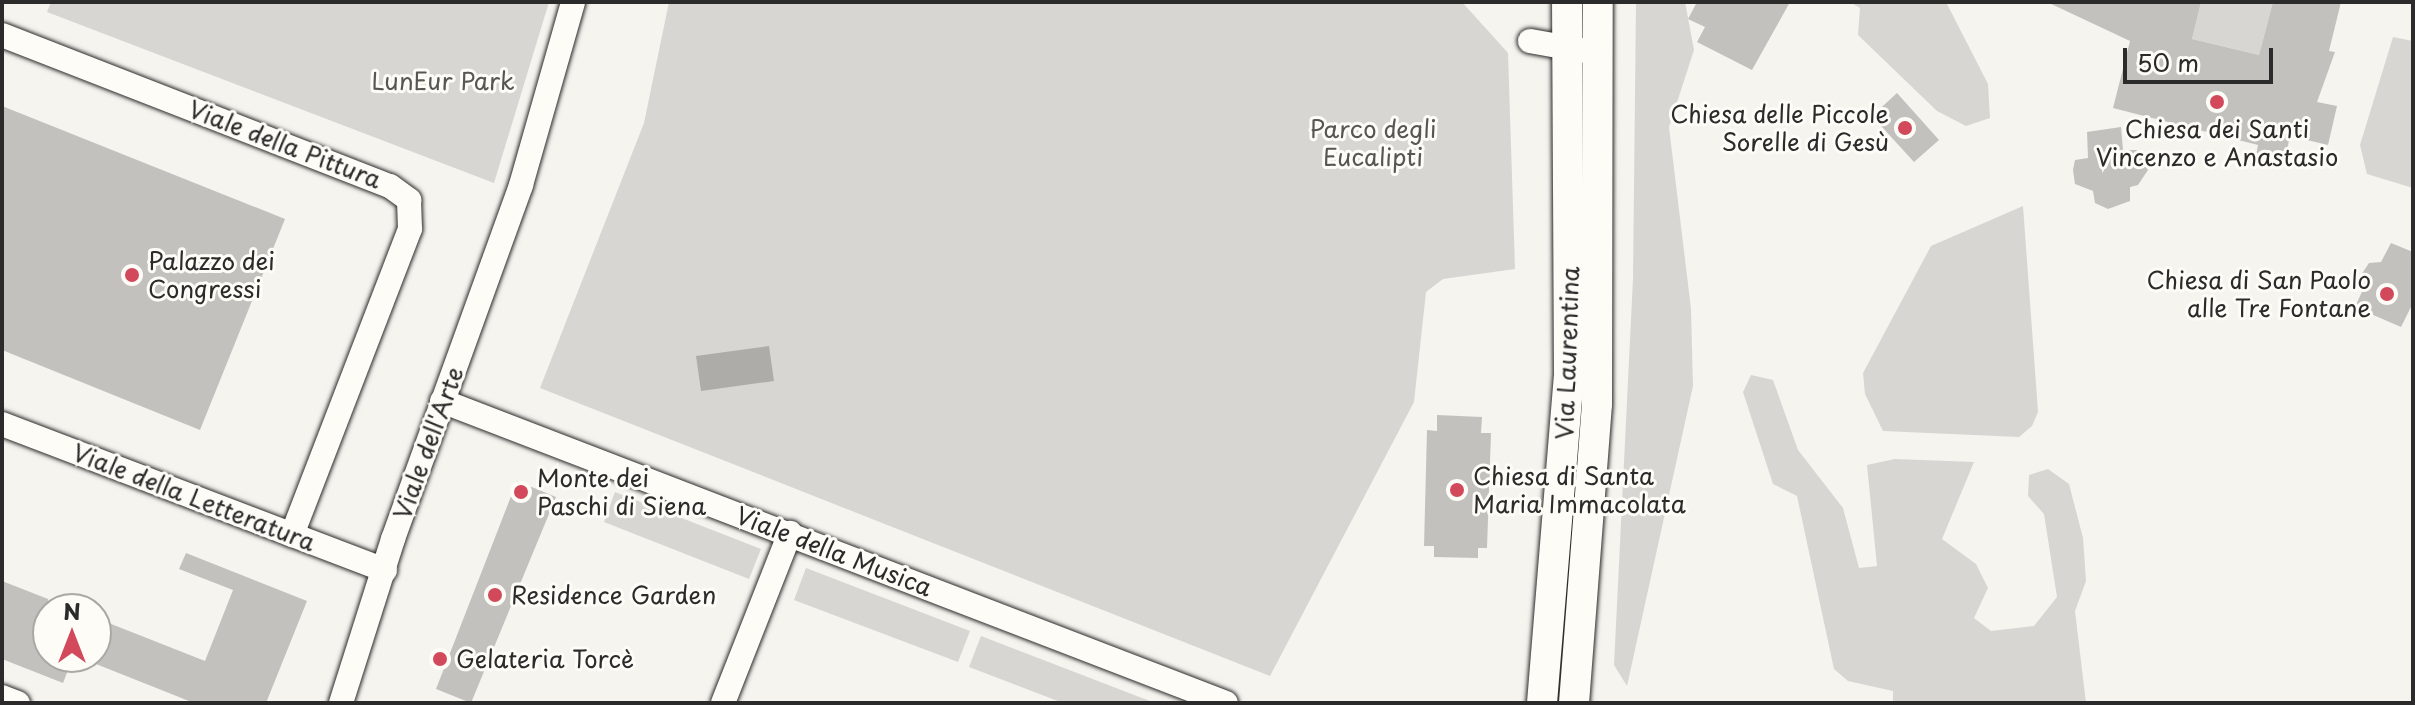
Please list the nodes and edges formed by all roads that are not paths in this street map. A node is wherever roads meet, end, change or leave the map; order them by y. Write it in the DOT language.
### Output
graph roads {
  1 [pos="573,2"];
  2 [pos="1567,2"];
  3 [pos="1598,2"];
  4 [pos="2,35"];
  5 [pos="1530,41"];
  6 [pos="1600,46"];
  7 [pos="1568,52"];
  8 [pos="442,401"];
  9 [pos="2,424"];
  10 [pos="790,533"];
  11 [pos="292,535"];
  12 [pos="385,570"];
  13 [pos="2,697"];
  14 [pos="18,703"];
  15 [pos="341,703"];
  16 [pos="723,703"];
  17 [pos="1226,703"];
  18 [pos="1542,703"];
  19 [pos="1574,703"];
  1 -- 8 [label="street, Viale dell'Arte"];
  2 -- 7 [label="main road, Via Laurentina"];
  3 -- 6 [label="main road, Via Laurentina"];
  4 -- 11 [label="street, Viale della Pittura"];
  5 -- 7 [label="street"];
  6 -- 7 [label="street"];
  6 -- 19 [label="main road, Via Laurentina"];
  7 -- 18 [label="main road, Via Laurentina"];
  8 -- 10 [label="street, Viale della Musica"];
  8 -- 12 [label="street, Viale dell'Arte"];
  9 -- 11 [label="street, Viale della Letteratura"];
  10 -- 16 [label="street"];
  10 -- 17 [label="street, Viale della Musica"];
  11 -- 12 [label="street, Viale della Letteratura"];
  12 -- 15 [label="street, Viale dell'Arte"];
  13 -- 14 [label="street"];
}
